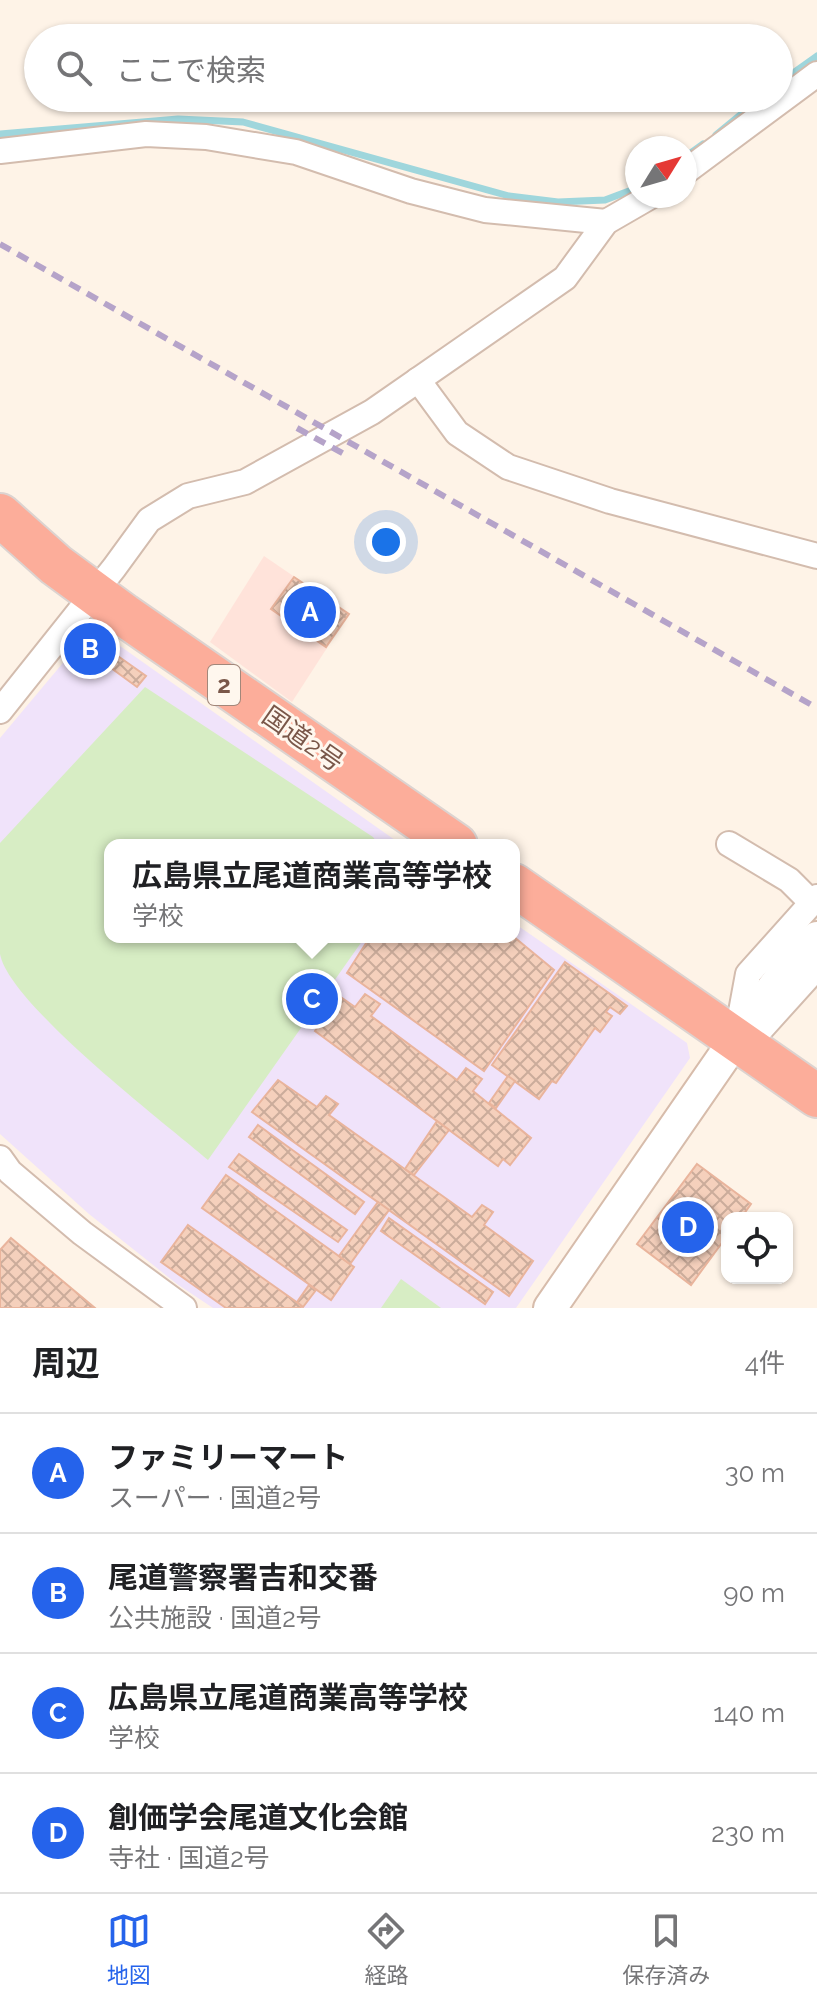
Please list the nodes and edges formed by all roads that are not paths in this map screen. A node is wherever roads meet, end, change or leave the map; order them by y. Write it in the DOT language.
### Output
graph roads {
  1 [pos="817,74"];
  2 [pos="793,92"];
  3 [pos="766,112"];
  4 [pos="0,151"];
  5 [pos="697,163"];
  6 [pos="630,208"];
  7 [pos="606,222"];
  8 [pos="418,380"];
  9 [pos="0,515"];
  10 [pos="817,556"];
  11 [pos="94,594"];
  12 [pos="0,711"];
  13 [pos="447,839"];
  14 [pos="729,844"];
  15 [pos="520,889"];
  16 [pos="814,900"];
  17 [pos="817,938"];
  18 [pos="817,967"];
  19 [pos="736,1039"];
  20 [pos="817,1096"];
  21 [pos="0,1158"];
  22 [pos="184,1308"];
  23 [pos="550,1308"];
  1 -- 2 [label="street"];
  3 -- 5 [label="street"];
  4 -- 7 [label="street"];
  6 -- 7 [label="street"];
  7 -- 8 [label="street"];
  8 -- 10 [label="street"];
  8 -- 11 [label="street"];
  9 -- 11 [label="highway, 国道2号 / 2"];
  11 -- 12 [label="street"];
  11 -- 13 [label="highway, 国道2号 / 2"];
  14 -- 16 [label="street"];
  15 -- 19 [label="highway"];
  16 -- 19 [label="street"];
  17 -- 19 [label="street"];
  18 -- 19 [label="street"];
  19 -- 20 [label="highway"];
  19 -- 23 [label="street"];
  21 -- 22 [label="street"];
}
